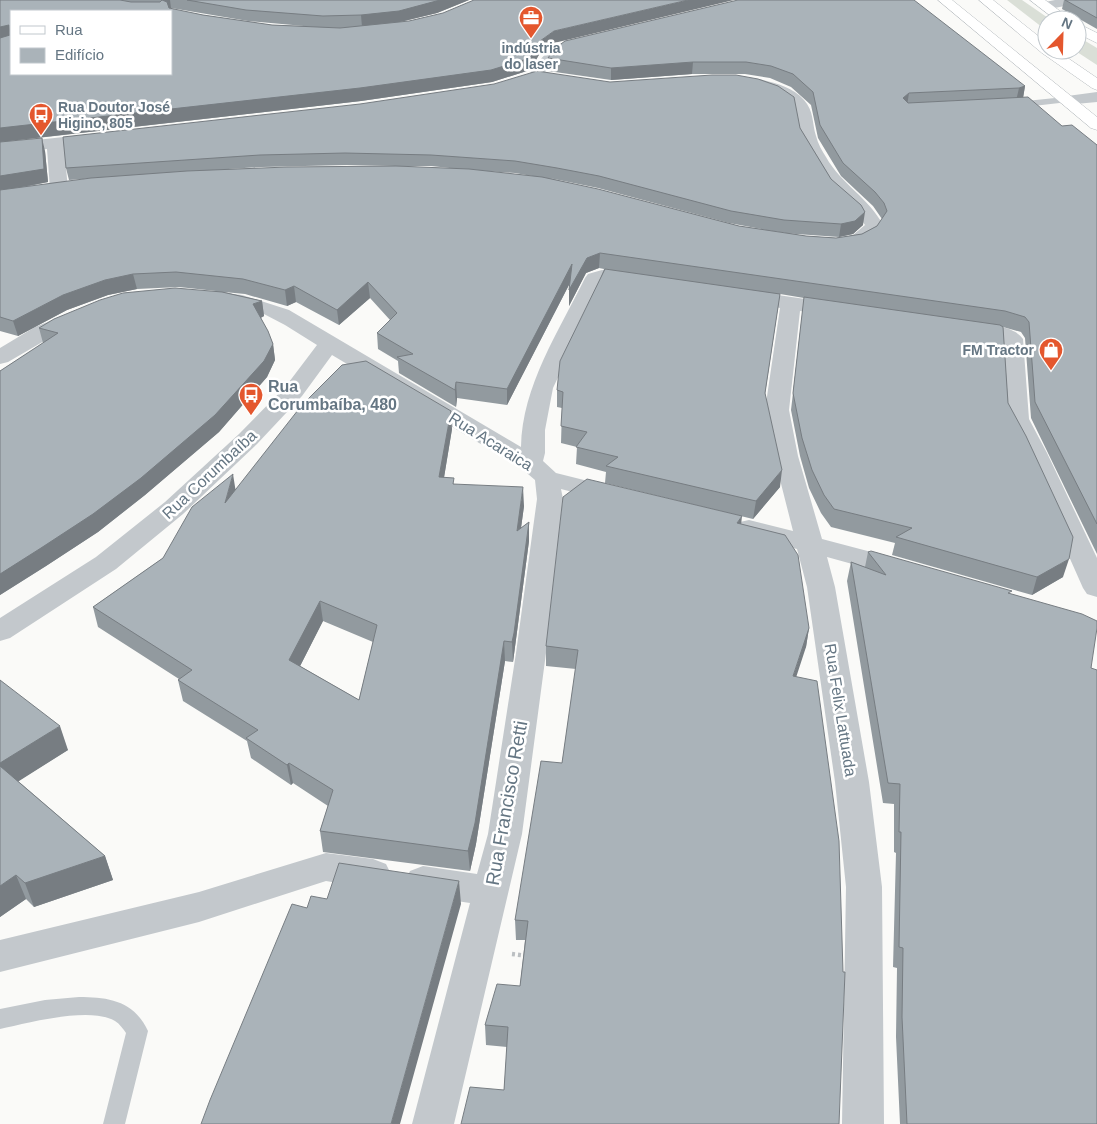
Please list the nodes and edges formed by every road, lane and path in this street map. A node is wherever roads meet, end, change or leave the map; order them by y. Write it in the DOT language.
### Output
graph roads {
  1 [pos="944,0"];
  2 [pos="985,0"];
  3 [pos="1074,0"];
  4 [pos="1040,3"];
  5 [pos="603,37"];
  6 [pos="1037,42"];
  7 [pos="1061,60"];
  8 [pos="536,77"];
  9 [pos="746,81"];
  10 [pos="1097,85"];
  11 [pos="1097,97"];
  12 [pos="1065,100"];
  13 [pos="1011,106"];
  14 [pos="1097,125"];
  15 [pos="114,136"];
  16 [pos="55,143"];
  17 [pos="0,149"];
  18 [pos="78,186"];
  19 [pos="59,189"];
  20 [pos="39,192"];
  21 [pos="824,244"];
  22 [pos="659,284"];
  23 [pos="725,293"];
  24 [pos="207,297"];
  25 [pos="791,303"];
  26 [pos="96,309"];
  27 [pos="858,313"];
  28 [pos="944,325"];
  29 [pos="329,344"];
  30 [pos="0,357"];
  31 [pos="538,470"];
  32 [pos="634,499"];
  33 [pos="722,521"];
  34 [pos="809,542"];
  35 [pos="930,577"];
  36 [pos="1097,588"];
  37 [pos="0,631"];
  38 [pos="491,891"];
  39 [pos="476,951"];
  40 [pos="0,956"];
  41 [pos="536,956"];
  42 [pos="0,1019"];
  43 [pos="114,1124"];
  44 [pos="433,1124"];
  45 [pos="863,1124"];
  1 -- 12 [label="main road"];
  2 -- 6 [label="main road"];
  3 -- 4 [label="street"];
  5 -- 8 [label="street"];
  7 -- 10 [label="main road"];
  9 -- 21 [label="street"];
  11 -- 12 [label="street"];
  12 -- 13 [label="lane"];
  12 -- 14 [label="main road"];
  15 -- 16 [label="street"];
  16 -- 17 [label="street"];
  16 -- 19 [label="street"];
  18 -- 19 [label="street"];
  19 -- 20 [label="street"];
  22 -- 31 [label="street, Rua Francisco Retti"];
  23 -- 25 [label="street"];
  24 -- 29 [label="street"];
  25 -- 27 [label="street"];
  25 -- 34 [label="street, Rua Felix Lattuada"];
  26 -- 30 [label="street"];
  28 -- 36 [label="street"];
  29 -- 31 [label="street, Rua Acaraica"];
  29 -- 37 [label="street, Rua Corumbaíba"];
  31 -- 32 [label="street, Rua Acaraica"];
  31 -- 38 [label="street, Rua Francisco Retti"];
  33 -- 34 [label="street"];
  34 -- 35 [label="street"];
  34 -- 45 [label="street, Rua Felix Lattuada"];
  38 -- 39 [label="street, Rua Francisco Retti"];
  38 -- 40 [label="street"];
  39 -- 41 [label="path"];
  39 -- 44 [label="street, Rua Francisco Retti"];
  42 -- 43 [label="lane"];
}
